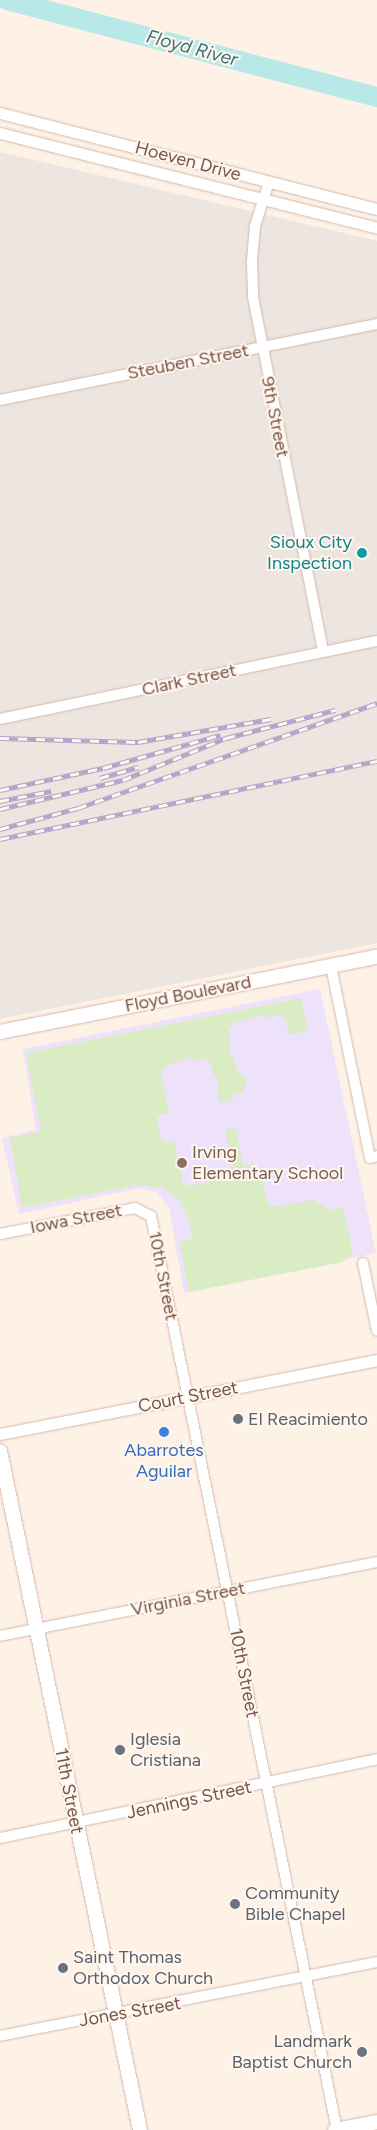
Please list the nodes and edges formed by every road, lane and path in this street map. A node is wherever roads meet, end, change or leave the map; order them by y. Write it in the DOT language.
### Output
graph roads {
  1 [pos="0,113"];
  2 [pos="0,133"];
  3 [pos="268,182"];
  4 [pos="263,201"];
  5 [pos="377,209"];
  6 [pos="377,228"];
  7 [pos="377,324"];
  8 [pos="262,347"];
  9 [pos="0,400"];
  10 [pos="377,641"];
  11 [pos="323,652"];
  12 [pos="0,719"];
  13 [pos="377,957"];
  14 [pos="331,966"];
  15 [pos="0,1032"];
  16 [pos="373,1157"];
  17 [pos="151,1216"];
  18 [pos="0,1234"];
  19 [pos="363,1263"];
  20 [pos="377,1331"];
  21 [pos="377,1360"];
  22 [pos="188,1397"];
  23 [pos="0,1434"];
  24 [pos="0,1450"];
  25 [pos="377,1562"];
  26 [pos="228,1591"];
  27 [pos="36,1628"];
  28 [pos="0,1636"];
  29 [pos="377,1759"];
  30 [pos="266,1782"];
  31 [pos="76,1824"];
  32 [pos="0,1838"];
  33 [pos="377,1962"];
  34 [pos="306,1977"];
  35 [pos="115,2014"];
  36 [pos="0,2036"];
  37 [pos="377,2122"];
  38 [pos="140,2130"];
  39 [pos="336,2130"];
  1 -- 3 [label="street, Hoeven Drive"];
  2 -- 4 [label="street, Hoeven Drive"];
  3 -- 4 [label="street, 9th Street"];
  3 -- 5 [label="street, Hoeven Drive"];
  4 -- 6 [label="street, Hoeven Drive"];
  4 -- 8 [label="street, 9th Street"];
  7 -- 8 [label="street, Steuben Street"];
  8 -- 9 [label="street, Steuben Street"];
  8 -- 11 [label="street, 9th Street"];
  10 -- 11 [label="street, Clark Street"];
  11 -- 12 [label="street, Clark Street"];
  13 -- 14 [label="main road, Floyd Boulevard"];
  14 -- 15 [label="main road, Floyd Boulevard"];
  14 -- 16 [label="street"];
  17 -- 18 [label="street, Iowa Street"];
  17 -- 22 [label="street, 10th Street"];
  19 -- 20 [label="street"];
  21 -- 22 [label="street, Court Street"];
  22 -- 23 [label="street, Court Street"];
  22 -- 26 [label="street, 10th Street"];
  24 -- 27 [label="main road, 11th Street"];
  25 -- 26 [label="street, Virginia Street"];
  26 -- 27 [label="street, Virginia Street"];
  26 -- 30 [label="street, 10th Street"];
  27 -- 28 [label="street, Virginia Street"];
  27 -- 31 [label="main road, 11th Street"];
  29 -- 30 [label="street, Jennings Street"];
  30 -- 31 [label="street, Jennings Street"];
  30 -- 34 [label="street, 10th Street"];
  31 -- 32 [label="street, Jennings Street"];
  31 -- 35 [label="main road, 11th Street"];
  33 -- 34 [label="street, Jones Street"];
  34 -- 35 [label="street, Jones Street"];
  34 -- 39 [label="street, 10th Street"];
  35 -- 36 [label="street, Jones Street"];
  35 -- 38 [label="main road, 11th Street"];
  37 -- 39 [label="main road"];
}
